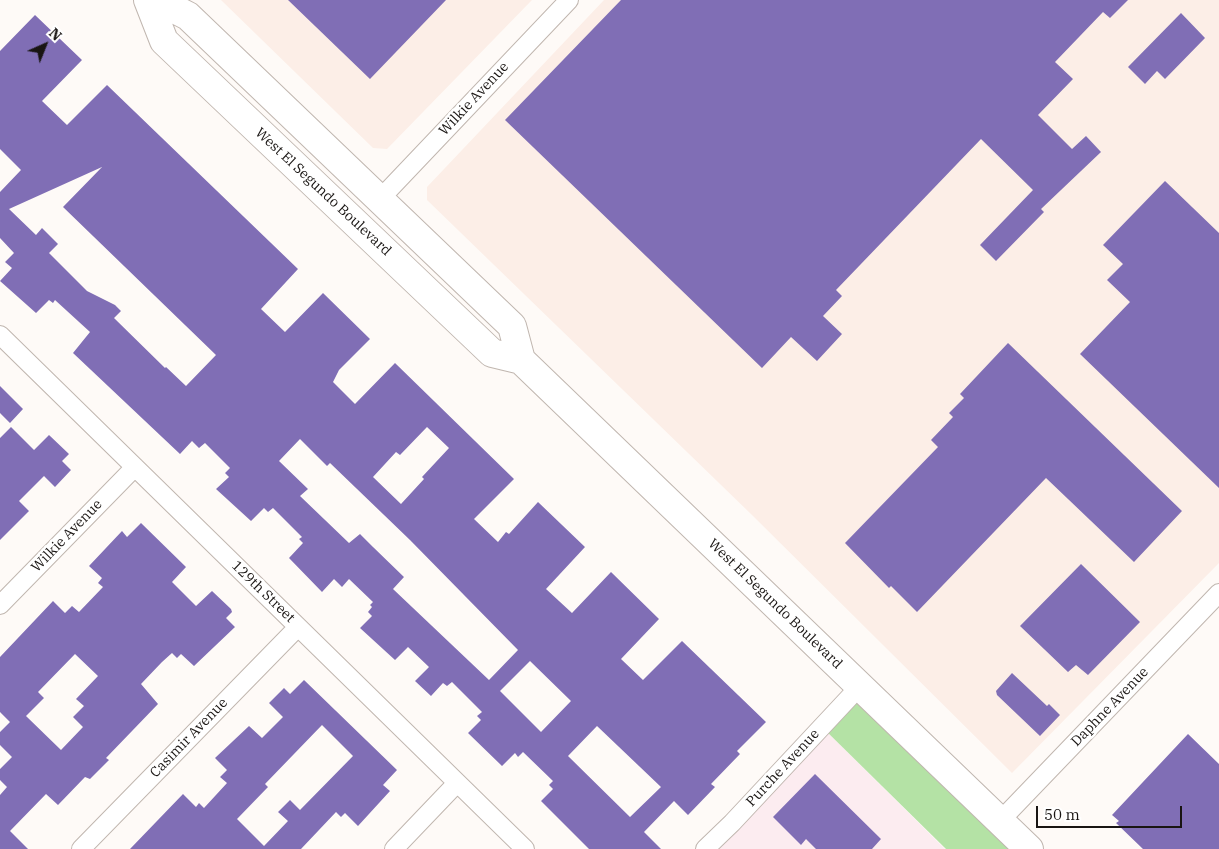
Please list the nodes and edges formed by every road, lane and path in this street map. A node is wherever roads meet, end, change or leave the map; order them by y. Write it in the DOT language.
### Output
graph roads {
  1 [pos="150,0"];
  2 [pos="157,0"];
  3 [pos="569,0"];
  4 [pos="380,199"];
  5 [pos="0,335"];
  6 [pos="521,360"];
  7 [pos="135,467"];
  8 [pos="1219,592"];
  9 [pos="0,605"];
  10 [pos="298,627"];
  11 [pos="860,686"];
  12 [pos="458,783"];
  13 [pos="1000,821"];
  14 [pos="81,849"];
  15 [pos="394,849"];
  16 [pos="525,849"];
  17 [pos="705,849"];
  18 [pos="1029,849"];
  1 -- 4 [label="main road"];
  1 -- 6 [label="main road, West El Segundo Boulevard"];
  2 -- 4 [label="main road"];
  3 -- 4 [label="street, Wilkie Avenue"];
  4 -- 6 [label="main road"];
  5 -- 7 [label="street, 129th Street"];
  6 -- 11 [label="main road, West El Segundo Boulevard"];
  7 -- 9 [label="street, Wilkie Avenue"];
  7 -- 10 [label="street, 129th Street"];
  8 -- 13 [label="street, Daphne Avenue"];
  10 -- 12 [label="street, 129th Street"];
  10 -- 14 [label="street, Casimir Avenue"];
  11 -- 13 [label="main road, West El Segundo Boulevard"];
  11 -- 17 [label="street, Purche Avenue"];
  12 -- 15 [label="street"];
  12 -- 16 [label="street, 129th Street"];
  13 -- 18 [label="main road, West El Segundo Boulevard"];
}
